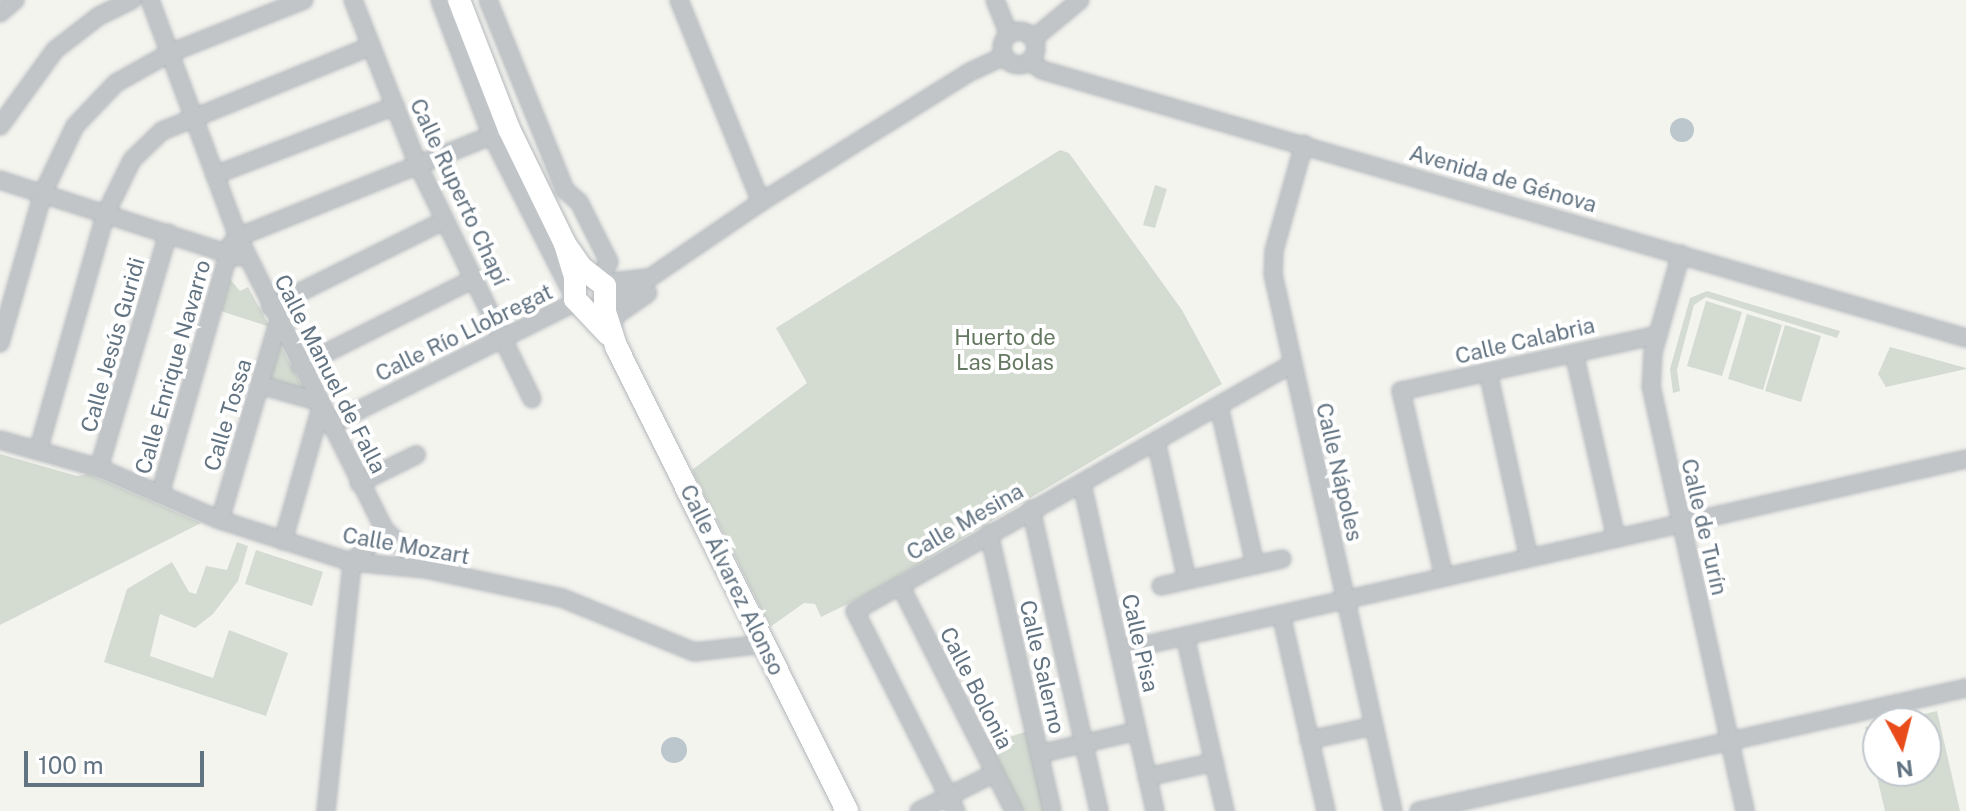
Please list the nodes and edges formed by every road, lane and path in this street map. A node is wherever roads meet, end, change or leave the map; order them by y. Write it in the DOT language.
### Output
graph roads {
  1 [pos="15,0"];
  2 [pos="132,0"];
  3 [pos="150,0"];
  4 [pos="304,0"];
  5 [pos="353,0"];
  6 [pos="440,0"];
  7 [pos="459,0"];
  8 [pos="488,0"];
  9 [pos="679,0"];
  10 [pos="995,0"];
  11 [pos="1080,0"];
  12 [pos="0,13"];
  13 [pos="1009,34"];
  14 [pos="1033,39"];
  15 [pos="371,46"];
  16 [pos="170,53"];
  17 [pos="1004,56"];
  18 [pos="1029,61"];
  19 [pos="395,106"];
  20 [pos="194,116"];
  21 [pos="0,126"];
  22 [pos="500,132"];
  23 [pos="1304,144"];
  24 [pos="418,165"];
  25 [pos="215,175"];
  26 [pos="0,180"];
  27 [pos="43,193"];
  28 [pos="761,202"];
  29 [pos="106,213"];
  30 [pos="445,220"];
  31 [pos="168,233"];
  32 [pos="238,237"];
  33 [pos="229,252"];
  34 [pos="1681,254"];
  35 [pos="676,262"];
  36 [pos="251,265"];
  37 [pos="474,279"];
  38 [pos="589,294"];
  39 [pos="270,307"];
  40 [pos="278,323"];
  41 [pos="1658,335"];
  42 [pos="503,338"];
  43 [pos="1966,338"];
  44 [pos="0,343"];
  45 [pos="615,343"];
  46 [pos="1574,353"];
  47 [pos="1292,364"];
  48 [pos="300,366"];
  49 [pos="1488,372"];
  50 [pos="260,385"];
  51 [pos="532,399"];
  52 [pos="319,404"];
  53 [pos="1219,406"];
  54 [pos="329,425"];
  55 [pos="0,440"];
  56 [pos="1156,441"];
  57 [pos="38,451"];
  58 [pos="416,455"];
  59 [pos="1966,459"];
  60 [pos="99,468"];
  61 [pos="359,483"];
  62 [pos="1082,484"];
  63 [pos="160,494"];
  64 [pos="1031,509"];
  65 [pos="220,520"];
  66 [pos="1681,523"];
  67 [pos="385,530"];
  68 [pos="989,533"];
  69 [pos="1616,538"];
  70 [pos="283,541"];
  71 [pos="1529,558"];
  72 [pos="1282,559"];
  73 [pos="352,562"];
  74 [pos="1255,565"];
  75 [pos="426,569"];
  76 [pos="1444,577"];
  77 [pos="1187,580"];
  78 [pos="900,585"];
  79 [pos="1161,586"];
  80 [pos="1346,599"];
  81 [pos="1281,614"];
  82 [pos="1185,636"];
  83 [pos="764,644"];
  84 [pos="1119,651"];
  85 [pos="1966,688"];
  86 [pos="1374,726"];
  87 [pos="1137,731"];
  88 [pos="1309,740"];
  89 [pos="1730,741"];
  90 [pos="1084,743"];
  91 [pos="1039,754"];
  92 [pos="1214,762"];
  93 [pos="995,773"];
  94 [pos="1147,777"];
  95 [pos="952,804"];
  96 [pos="326,811"];
  97 [pos="847,811"];
  98 [pos="919,811"];
  99 [pos="1014,811"];
  100 [pos="1052,811"];
  101 [pos="1099,811"];
  102 [pos="1155,811"];
  103 [pos="1225,811"];
  104 [pos="1326,811"];
  105 [pos="1393,811"];
  106 [pos="1419,811"];
  107 [pos="1745,811"];
  1 -- 12 [label="street"];
  2 -- 21 [label="street"];
  3 -- 16 [label="street, Calle Manuel de Falla"];
  4 -- 16 [label="street"];
  5 -- 15 [label="street, Calle Ruperto Chapí"];
  6 -- 22 [label="street, Calle Álvarez Alonso"];
  7 -- 22 [label="main road, Calle Álvarez Alonso"];
  8 -- 38 [label="street, Calle Álvarez Alonso"];
  9 -- 28 [label="street"];
  10 -- 13 [label="street"];
  11 -- 14 [label="street"];
  13 -- 14 [label="street"];
  13 -- 17 [label="street"];
  14 -- 18 [label="street"];
  15 -- 19 [label="street, Calle Ruperto Chapí"];
  15 -- 20 [label="street"];
  16 -- 20 [label="street, Calle Manuel de Falla"];
  16 -- 27 [label="street"];
  17 -- 18 [label="street"];
  17 -- 28 [label="street"];
  18 -- 23 [label="street, Avenida de Génova"];
  19 -- 24 [label="street, Calle Ruperto Chapí"];
  19 -- 25 [label="street"];
  20 -- 25 [label="street, Calle Manuel de Falla"];
  20 -- 29 [label="street"];
  22 -- 24 [label="street"];
  22 -- 38 [label="street, Calle Álvarez Alonso"];
  22 -- 38 [label="main road, Calle Álvarez Alonso"];
  23 -- 34 [label="street, Avenida de Génova"];
  23 -- 47 [label="street, Calle Nápoles"];
  24 -- 30 [label="street, Calle Ruperto Chapí"];
  24 -- 32 [label="street"];
  25 -- 32 [label="street, Calle Manuel de Falla"];
  26 -- 27 [label="street"];
  27 -- 29 [label="street"];
  27 -- 44 [label="street"];
  28 -- 35 [label="street"];
  29 -- 31 [label="street"];
  29 -- 57 [label="street"];
  30 -- 37 [label="street, Calle Ruperto Chapí"];
  30 -- 39 [label="street"];
  31 -- 33 [label="street"];
  31 -- 60 [label="street, Calle Jesús Guridi"];
  32 -- 33 [label="street, Calle Enrique Navarro"];
  32 -- 36 [label="street, Calle Manuel de Falla"];
  33 -- 36 [label="street"];
  33 -- 63 [label="street, Calle Enrique Navarro"];
  34 -- 41 [label="street, Calle de Turín"];
  34 -- 43 [label="street, Avenida de Génova"];
  35 -- 38 [label="street, Calle Río Llobregat"];
  35 -- 45 [label="street"];
  36 -- 39 [label="street, Calle Manuel de Falla"];
  37 -- 42 [label="street, Calle Ruperto Chapí"];
  37 -- 48 [label="street"];
  38 -- 42 [label="street, Calle Río Llobregat"];
  38 -- 45 [label="main road, Calle Álvarez Alonso"];
  39 -- 40 [label="street, Calle Manuel de Falla"];
  40 -- 48 [label="street, Calle Manuel de Falla"];
  40 -- 50 [label="street, Calle Tossa"];
  41 -- 46 [label="street, Calle Calabria"];
  41 -- 66 [label="street, Calle de Turín"];
  42 -- 51 [label="street, Calle Ruperto Chapí"];
  42 -- 54 [label="street, Calle Río Llobregat"];
  45 -- 83 [label="main road, Calle Álvarez Alonso"];
  46 -- 49 [label="street, Calle Calabria"];
  46 -- 69 [label="street"];
  47 -- 53 [label="street, Calle Mesina"];
  47 -- 80 [label="street, Calle Nápoles"];
  48 -- 52 [label="street, Calle Manuel de Falla"];
  49 -- 71 [label="street"];
  49 -- 76 [label="street, Calle Calabria"];
  50 -- 52 [label="street"];
  50 -- 65 [label="street, Calle Tossa"];
  52 -- 54 [label="street, Calle Manuel de Falla"];
  52 -- 70 [label="street"];
  53 -- 56 [label="street, Calle Mesina"];
  53 -- 74 [label="street"];
  54 -- 61 [label="street, Calle Manuel de Falla"];
  55 -- 57 [label="street, Calle Mozart"];
  56 -- 62 [label="street, Calle Mesina"];
  56 -- 77 [label="street"];
  57 -- 60 [label="street, Calle Mozart"];
  58 -- 61 [label="street"];
  59 -- 66 [label="street"];
  60 -- 63 [label="street, Calle Mozart"];
  61 -- 67 [label="street, Calle Manuel de Falla"];
  62 -- 64 [label="street, Calle Mesina"];
  62 -- 84 [label="street, Calle Pisa"];
  63 -- 65 [label="street, Calle Mozart"];
  64 -- 68 [label="street, Calle Mesina"];
  64 -- 90 [label="street"];
  65 -- 70 [label="street, Calle Mozart"];
  66 -- 69 [label="street"];
  66 -- 89 [label="street, Calle de Turín"];
  67 -- 73 [label="street"];
  67 -- 75 [label="street, Calle Manuel de Falla"];
  68 -- 78 [label="street, Calle Mesina"];
  68 -- 91 [label="street, Calle Salerno"];
  69 -- 71 [label="street"];
  70 -- 73 [label="street, Calle Mozart"];
  71 -- 76 [label="street"];
  72 -- 74 [label="street"];
  73 -- 75 [label="street, Calle Mozart"];
  73 -- 96 [label="street"];
  74 -- 77 [label="street"];
  75 -- 83 [label="street, Calle Mozart"];
  76 -- 80 [label="street"];
  77 -- 79 [label="street"];
  78 -- 93 [label="street, Calle Bolonia"];
  78 -- 95 [label="street, Calle Mesina"];
  80 -- 81 [label="street"];
  80 -- 86 [label="street, Calle Nápoles"];
  81 -- 82 [label="street"];
  81 -- 88 [label="street"];
  82 -- 84 [label="street"];
  82 -- 92 [label="street"];
  83 -- 97 [label="main road, Calle Álvarez Alonso"];
  84 -- 87 [label="street, Calle Pisa"];
  85 -- 89 [label="street"];
  86 -- 88 [label="street"];
  86 -- 105 [label="street, Calle Nápoles"];
  87 -- 90 [label="street"];
  87 -- 94 [label="street, Calle Pisa"];
  88 -- 104 [label="street"];
  89 -- 106 [label="street"];
  89 -- 107 [label="street, Calle de Turín"];
  90 -- 91 [label="street"];
  90 -- 101 [label="street"];
  91 -- 100 [label="street, Calle Salerno"];
  92 -- 94 [label="street"];
  92 -- 103 [label="street"];
  93 -- 95 [label="street"];
  93 -- 99 [label="street, Calle Bolonia"];
  94 -- 102 [label="street, Calle Pisa"];
  95 -- 98 [label="street"];
}
